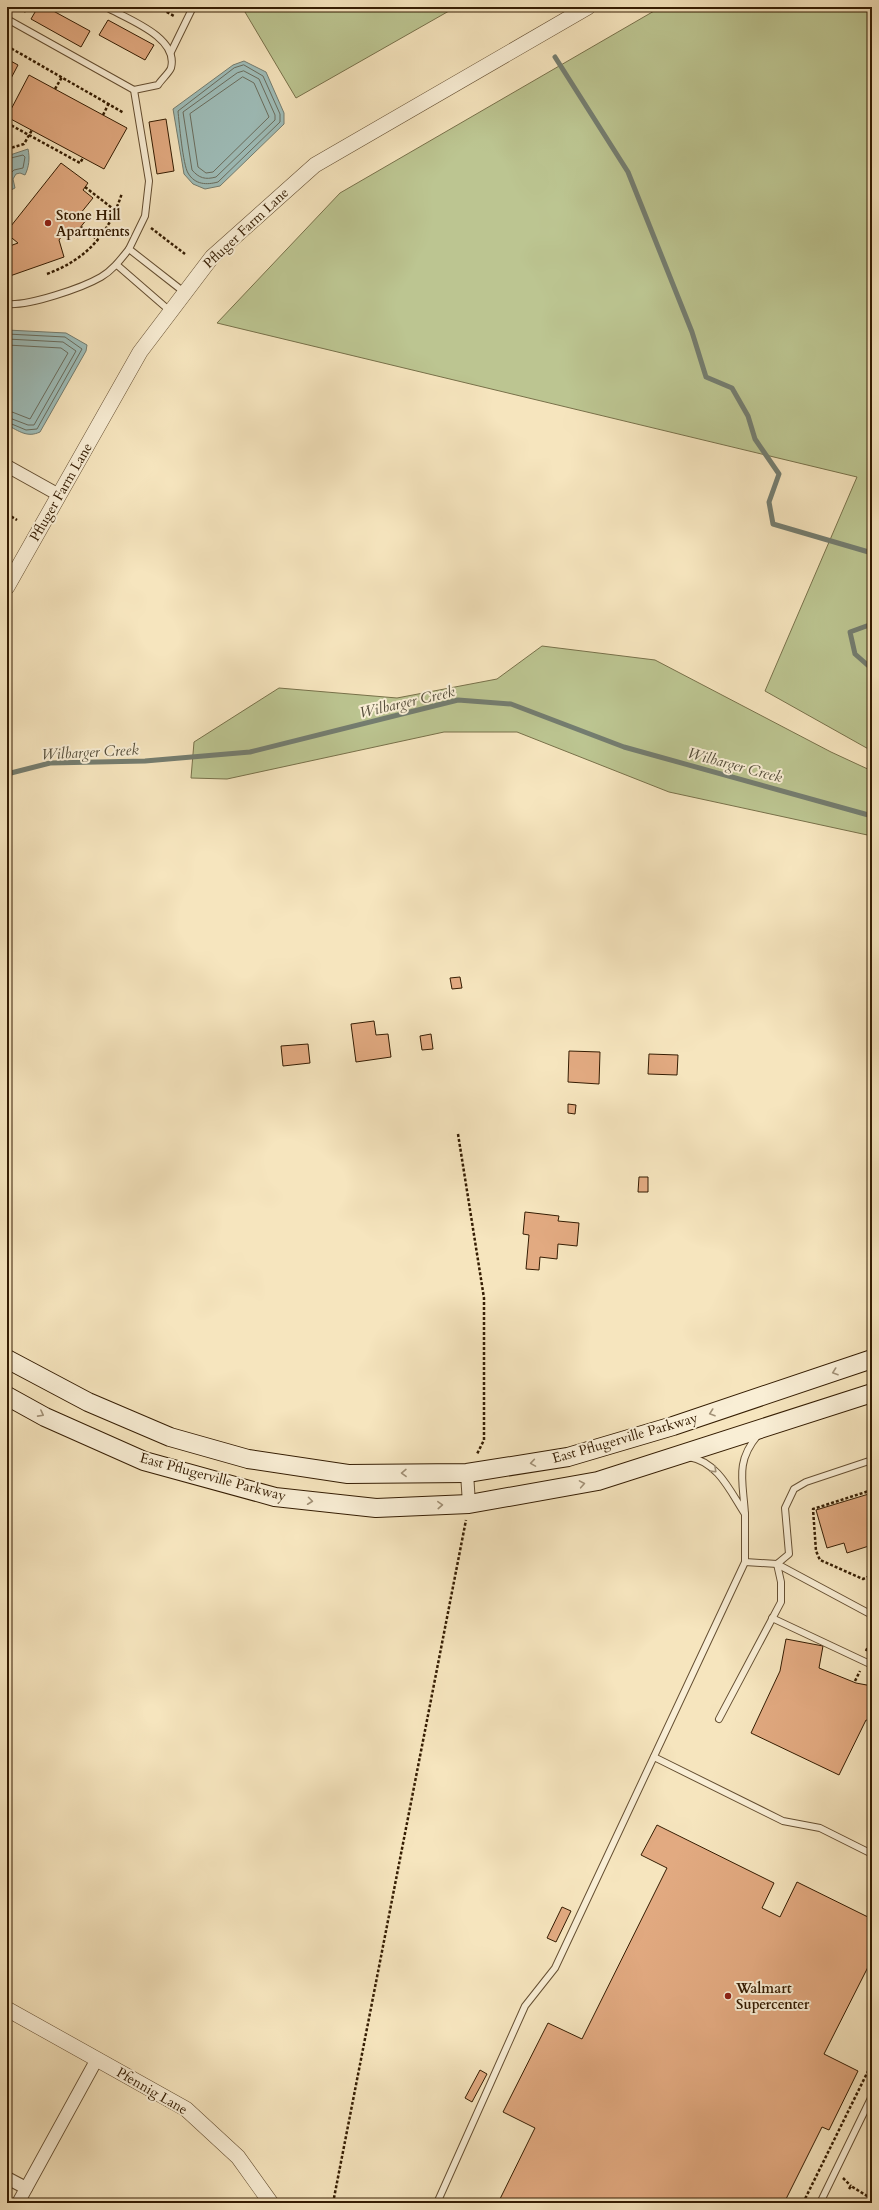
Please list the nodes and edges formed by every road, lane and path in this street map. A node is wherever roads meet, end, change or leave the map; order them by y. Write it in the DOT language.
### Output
graph roads {
  1 [pos="27,7"];
  2 [pos="106,7"];
  3 [pos="158,7"];
  4 [pos="193,7"];
  5 [pos="588,7"];
  6 [pos="24,12"];
  7 [pos="174,16"];
  8 [pos="7,19"];
  9 [pos="7,46"];
  10 [pos="171,52"];
  11 [pos="62,76"];
  12 [pos="55,89"];
  13 [pos="134,90"];
  14 [pos="109,103"];
  15 [pos="124,113"];
  16 [pos="103,115"];
  17 [pos="7,124"];
  18 [pos="32,130"];
  19 [pos="29,135"];
  20 [pos="7,150"];
  21 [pos="83,158"];
  22 [pos="85,187"];
  23 [pos="122,193"];
  24 [pos="116,210"];
  25 [pos="81,227"];
  26 [pos="149,227"];
  27 [pos="98,240"];
  28 [pos="129,249"];
  29 [pos="185,254"];
  30 [pos="117,265"];
  31 [pos="47,274"];
  32 [pos="184,292"];
  33 [pos="7,304"];
  34 [pos="170,311"];
  35 [pos="7,466"];
  36 [pos="59,495"];
  37 [pos="7,514"];
  38 [pos="17,520"];
  39 [pos="7,587"];
  40 [pos="458,1134"];
  41 [pos="7,1359"];
  42 [pos="872,1359"];
  43 [pos="872,1393"];
  44 [pos="7,1396"];
  45 [pos="763,1428"];
  46 [pos="680,1455"];
  47 [pos="872,1460"];
  48 [pos="467,1473"];
  49 [pos="872,1490"];
  50 [pos="470,1504"];
  51 [pos="745,1514"];
  52 [pos="745,1562"];
  53 [pos="777,1564"];
  54 [pos="870,1576"];
  55 [pos="872,1588"];
  56 [pos="872,1615"];
  57 [pos="772,1618"];
  58 [pos="872,1638"];
  59 [pos="866,1652"];
  60 [pos="872,1665"];
  61 [pos="861,1670"];
  62 [pos="855,1681"];
  63 [pos="719,1719"];
  64 [pos="654,1757"];
  65 [pos="872,1772"];
  66 [pos="872,1786"];
  67 [pos="872,1854"];
  68 [pos="7,2009"];
  69 [pos="98,2059"];
  70 [pos="872,2063"];
  71 [pos="872,2096"];
  72 [pos="7,2178"];
  73 [pos="843,2178"];
  74 [pos="26,2188"];
  75 [pos="872,2199"];
  76 [pos="805,2201"];
  77 [pos="18,2203"];
  78 [pos="271,2203"];
  79 [pos="333,2203"];
  80 [pos="437,2203"];
  81 [pos="820,2203"];
  1 -- 6 [label="path"];
  2 -- 10 [label="lane"];
  3 -- 7 [label="path"];
  4 -- 10 [label="lane"];
  5 -- 32 [label="street, Pfluger Farm Lane"];
  8 -- 13 [label="lane"];
  9 -- 11 [label="path"];
  10 -- 13 [label="lane"];
  11 -- 12 [label="path"];
  11 -- 14 [label="path"];
  13 -- 28 [label="lane"];
  14 -- 15 [label="path"];
  14 -- 16 [label="path"];
  17 -- 19 [label="path"];
  18 -- 19 [label="path"];
  19 -- 20 [label="path"];
  19 -- 21 [label="path"];
  22 -- 24 [label="path"];
  23 -- 24 [label="path"];
  24 -- 27 [label="path"];
  25 -- 27 [label="path"];
  26 -- 29 [label="path"];
  27 -- 31 [label="path"];
  28 -- 30 [label="lane"];
  28 -- 32 [label="lane"];
  30 -- 33 [label="lane"];
  30 -- 34 [label="lane"];
  32 -- 34 [label="street, Pfluger Farm Lane"];
  34 -- 36 [label="street, Pfluger Farm Lane"];
  35 -- 36 [label="street"];
  36 -- 39 [label="street, Pfluger Farm Lane"];
  37 -- 38 [label="path"];
  40 -- 48 [label="path"];
  48 -- 41 [label="main road, East Pflugerville Parkway, one-way"];
  42 -- 48 [label="main road, East Pflugerville Parkway, one-way"];
  43 -- 45 [label="main road, East Pflugerville Parkway"];
  44 -- 50 [label="main road, East Pflugerville Parkway, one-way"];
  45 -- 46 [label="main road, East Pflugerville Parkway"];
  45 -- 51 [label="lane"];
  50 -- 46 [label="main road, East Pflugerville Parkway, one-way"];
  46 -- 51 [label="lane, one-way"];
  47 -- 53 [label="lane"];
  48 -- 50 [label="street"];
  49 -- 54 [label="path"];
  50 -- 79 [label="path"];
  51 -- 52 [label="lane"];
  52 -- 53 [label="lane"];
  52 -- 64 [label="lane"];
  53 -- 56 [label="lane"];
  53 -- 57 [label="lane"];
  54 -- 55 [label="path"];
  57 -- 60 [label="lane"];
  57 -- 63 [label="lane"];
  58 -- 59 [label="path"];
  61 -- 62 [label="path"];
  64 -- 67 [label="lane"];
  64 -- 80 [label="lane"];
  65 -- 66 [label="lane"];
  68 -- 69 [label="street, Pfennig Lane"];
  69 -- 74 [label="street"];
  69 -- 78 [label="street, Pfennig Lane"];
  70 -- 76 [label="path"];
  71 -- 81 [label="lane"];
  72 -- 74 [label="street"];
  73 -- 75 [label="path"];
  74 -- 77 [label="street"];
}
